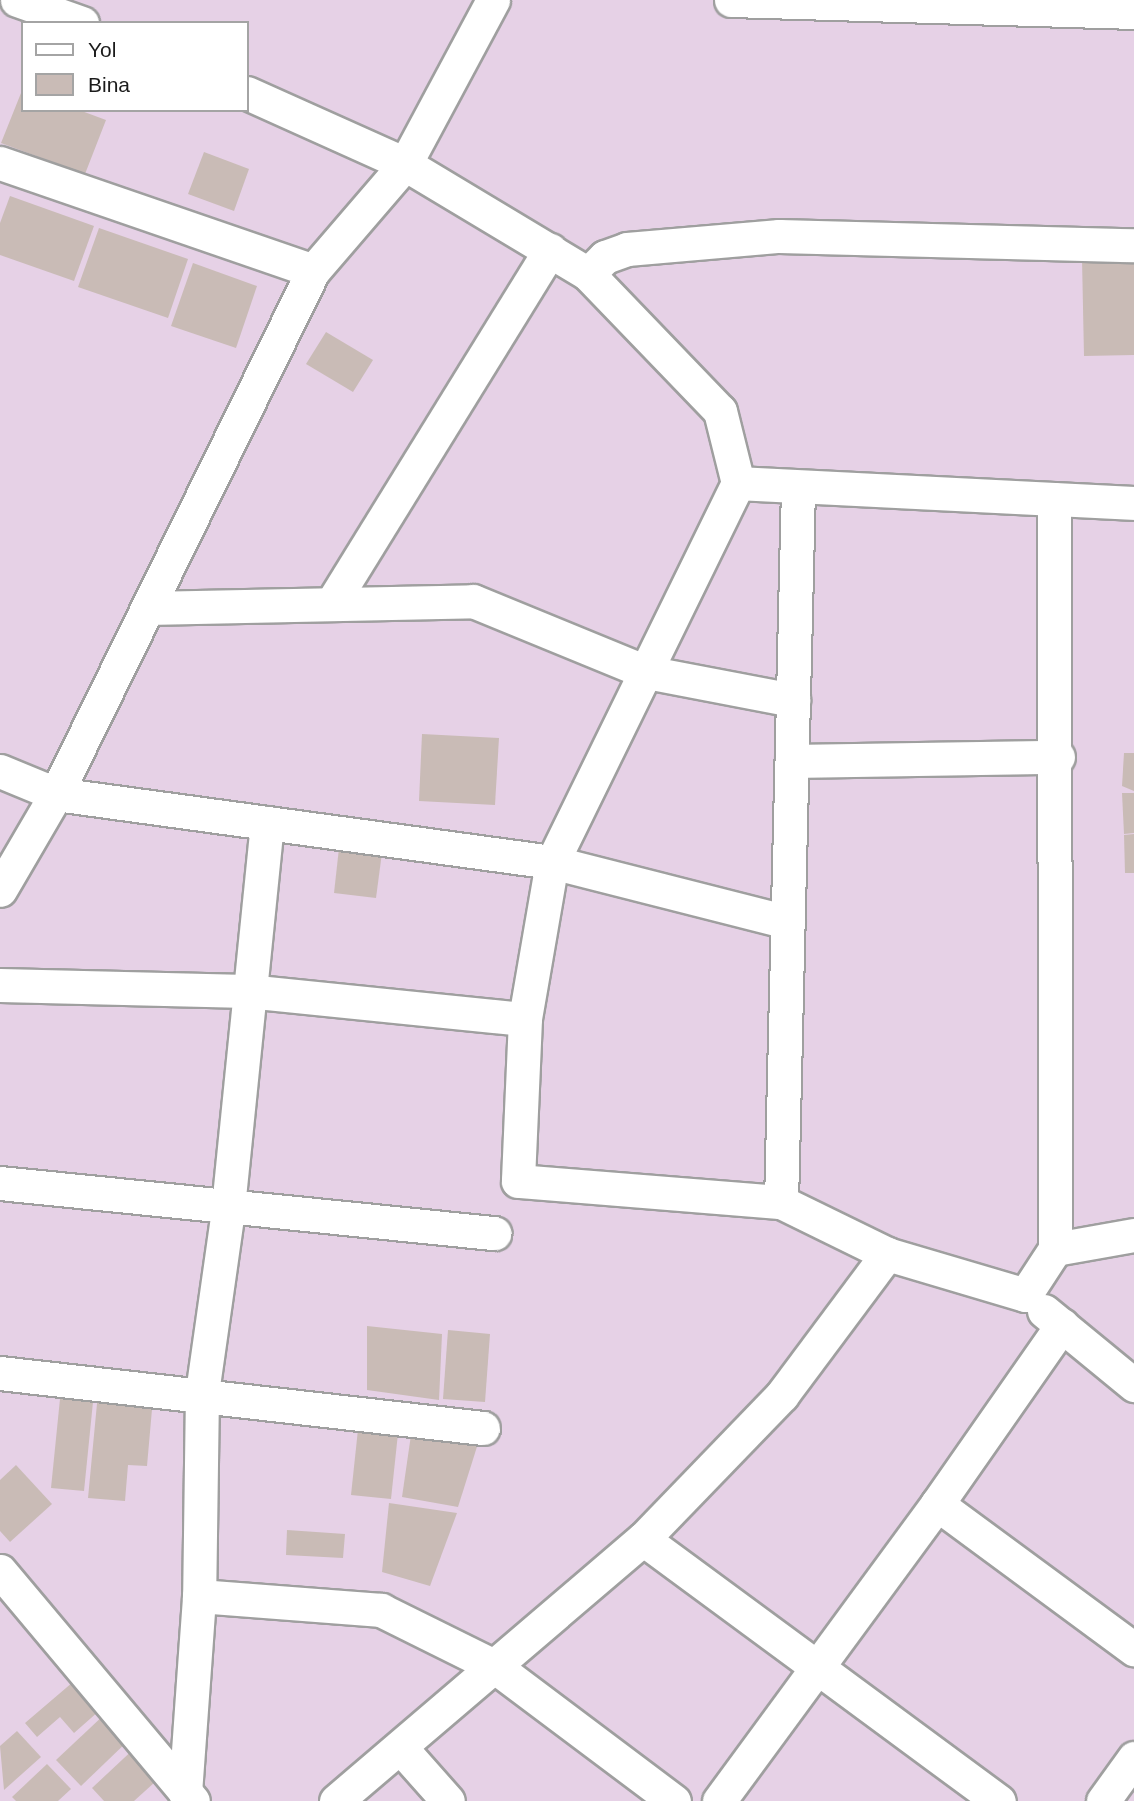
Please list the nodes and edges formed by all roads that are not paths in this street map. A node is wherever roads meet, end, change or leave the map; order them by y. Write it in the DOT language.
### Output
graph roads {
  1 [pos="18,0"];
  2 [pos="493,0"];
  3 [pos="731,0"];
  4 [pos="1134,12"];
  5 [pos="76,21"];
  6 [pos="248,93"];
  7 [pos="0,163"];
  8 [pos="405,164"];
  9 [pos="1134,245"];
  10 [pos="550,250"];
  11 [pos="313,271"];
  12 [pos="588,274"];
  13 [pos="738,484"];
  14 [pos="798,487"];
  15 [pos="1054,499"];
  16 [pos="1134,503"];
  17 [pos="332,603"];
  18 [pos="151,608"];
  19 [pos="646,672"];
  20 [pos="793,700"];
  21 [pos="1058,757"];
  22 [pos="792,761"];
  23 [pos="0,771"];
  24 [pos="56,794"];
  25 [pos="267,823"];
  26 [pos="552,862"];
  27 [pos="0,890"];
  28 [pos="787,922"];
  29 [pos="0,985"];
  30 [pos="247,991"];
  31 [pos="525,1018"];
  32 [pos="0,1183"];
  33 [pos="781,1202"];
  34 [pos="228,1210"];
  35 [pos="494,1233"];
  36 [pos="1134,1236"];
  37 [pos="1055,1249"];
  38 [pos="887,1254"];
  39 [pos="1025,1295"];
  40 [pos="1062,1325"];
  41 [pos="0,1373"];
  42 [pos="1134,1385"];
  43 [pos="202,1392"];
  44 [pos="483,1428"];
  45 [pos="937,1504"];
  46 [pos="643,1539"];
  47 [pos="0,1571"];
  48 [pos="199,1596"];
  49 [pos="1134,1649"];
  50 [pos="494,1666"];
  51 [pos="819,1669"];
  52 [pos="400,1747"];
  53 [pos="1134,1758"];
  54 [pos="189,1797"];
  55 [pos="336,1801"];
  56 [pos="449,1801"];
  57 [pos="674,1801"];
  58 [pos="719,1801"];
  59 [pos="999,1801"];
  60 [pos="1103,1801"];
  1 -- 5 [label="street"];
  2 -- 8 [label="street"];
  3 -- 4 [label="street"];
  6 -- 8 [label="street"];
  7 -- 11 [label="street"];
  8 -- 10 [label="street"];
  8 -- 11 [label="street"];
  9 -- 12 [label="street"];
  10 -- 12 [label="street"];
  10 -- 17 [label="street"];
  11 -- 18 [label="street"];
  12 -- 13 [label="street"];
  13 -- 14 [label="street"];
  13 -- 19 [label="street"];
  14 -- 15 [label="street"];
  14 -- 20 [label="street"];
  15 -- 16 [label="street"];
  15 -- 21 [label="street"];
  17 -- 18 [label="street"];
  17 -- 19 [label="street"];
  18 -- 24 [label="street"];
  19 -- 20 [label="street"];
  19 -- 26 [label="street"];
  20 -- 22 [label="street"];
  21 -- 22 [label="street"];
  21 -- 37 [label="street"];
  22 -- 28 [label="street"];
  23 -- 24 [label="street"];
  24 -- 25 [label="street"];
  24 -- 27 [label="street"];
  25 -- 26 [label="street"];
  25 -- 30 [label="street"];
  26 -- 28 [label="street"];
  26 -- 31 [label="street"];
  28 -- 33 [label="street"];
  29 -- 30 [label="street"];
  30 -- 31 [label="street"];
  30 -- 34 [label="street"];
  31 -- 33 [label="street"];
  32 -- 34 [label="street"];
  33 -- 38 [label="street"];
  34 -- 35 [label="street"];
  34 -- 43 [label="street"];
  36 -- 37 [label="street"];
  37 -- 39 [label="street"];
  38 -- 39 [label="street"];
  38 -- 46 [label="street"];
  39 -- 40 [label="street"];
  40 -- 42 [label="street"];
  40 -- 45 [label="street"];
  41 -- 43 [label="street"];
  43 -- 44 [label="street"];
  43 -- 48 [label="street"];
  45 -- 49 [label="street"];
  45 -- 51 [label="street"];
  46 -- 50 [label="street"];
  46 -- 51 [label="street"];
  47 -- 54 [label="street"];
  48 -- 50 [label="street"];
  48 -- 54 [label="street"];
  50 -- 52 [label="street"];
  50 -- 57 [label="street"];
  51 -- 58 [label="street"];
  51 -- 59 [label="street"];
  52 -- 55 [label="street"];
  52 -- 56 [label="street"];
  53 -- 60 [label="street"];
}
